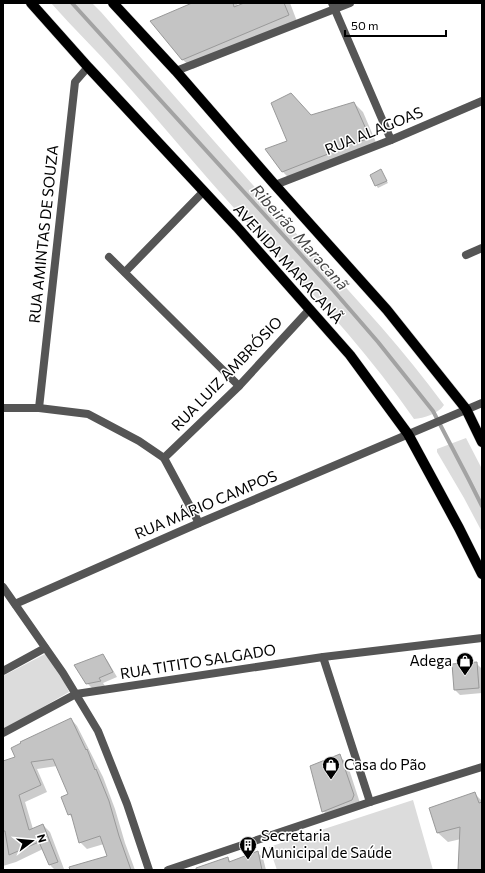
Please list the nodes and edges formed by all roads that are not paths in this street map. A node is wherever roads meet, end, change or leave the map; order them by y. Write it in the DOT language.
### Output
graph roads {
  1 [pos="32,3"];
  2 [pos="113,3"];
  3 [pos="350,3"];
  4 [pos="333,6"];
  5 [pos="88,67"];
  6 [pos="176,71"];
  7 [pos="482,101"];
  8 [pos="391,140"];
  9 [pos="275,185"];
  10 [pos="203,192"];
  11 [pos="482,248"];
  12 [pos="466,255"];
  13 [pos="109,257"];
  14 [pos="124,272"];
  15 [pos="309,310"];
  16 [pos="239,386"];
  17 [pos="482,403"];
  18 [pos="3,408"];
  19 [pos="39,408"];
  20 [pos="466,409"];
  21 [pos="408,434"];
  22 [pos="482,442"];
  23 [pos="164,458"];
  24 [pos="199,523"];
  25 [pos="482,574"];
  26 [pos="3,587"];
  27 [pos="16,604"];
  28 [pos="482,638"];
  29 [pos="45,648"];
  30 [pos="323,657"];
  31 [pos="3,671"];
  32 [pos="76,694"];
  33 [pos="3,733"];
  34 [pos="482,767"];
  35 [pos="370,802"];
  36 [pos="149,870"];
  37 [pos="168,870"];
  1 -- 5 [label="main road, AVENIDA MARACANÃ"];
  2 -- 6 [label="main road"];
  3 -- 4 [label="street"];
  4 -- 6 [label="street"];
  4 -- 8 [label="street"];
  5 -- 10 [label="main road, AVENIDA MARACANÃ"];
  5 -- 19 [label="street, RUA AMINTAS DE SOUZA"];
  6 -- 9 [label="main road"];
  7 -- 8 [label="street, RUA ALAGOAS"];
  8 -- 9 [label="street, RUA ALAGOAS"];
  9 -- 20 [label="main road"];
  10 -- 14 [label="street"];
  10 -- 15 [label="main road, AVENIDA MARACANÃ"];
  11 -- 12 [label="street"];
  13 -- 14 [label="street"];
  14 -- 16 [label="street"];
  15 -- 16 [label="street, RUA LUIZ AMBRÓSIO"];
  15 -- 21 [label="main road, AVENIDA MARACANÃ"];
  16 -- 23 [label="street, RUA LUIZ AMBRÓSIO"];
  17 -- 20 [label="street, RUA MÁRIO CAMPOS"];
  18 -- 19 [label="street"];
  19 -- 23 [label="street"];
  20 -- 21 [label="street, RUA MÁRIO CAMPOS"];
  20 -- 22 [label="main road"];
  21 -- 24 [label="street, RUA MÁRIO CAMPOS"];
  21 -- 25 [label="main road, AVENIDA MARACANÃ"];
  23 -- 24 [label="street"];
  24 -- 27 [label="street, RUA MÁRIO CAMPOS"];
  26 -- 27 [label="street"];
  27 -- 29 [label="street"];
  28 -- 30 [label="street, RUA TITITO SALGADO"];
  29 -- 31 [label="street"];
  29 -- 32 [label="street"];
  30 -- 32 [label="street, RUA TITITO SALGADO"];
  30 -- 35 [label="street"];
  32 -- 33 [label="street, RUA TITITO SALGADO"];
  32 -- 36 [label="street"];
  34 -- 35 [label="street"];
  35 -- 37 [label="street"];
}
